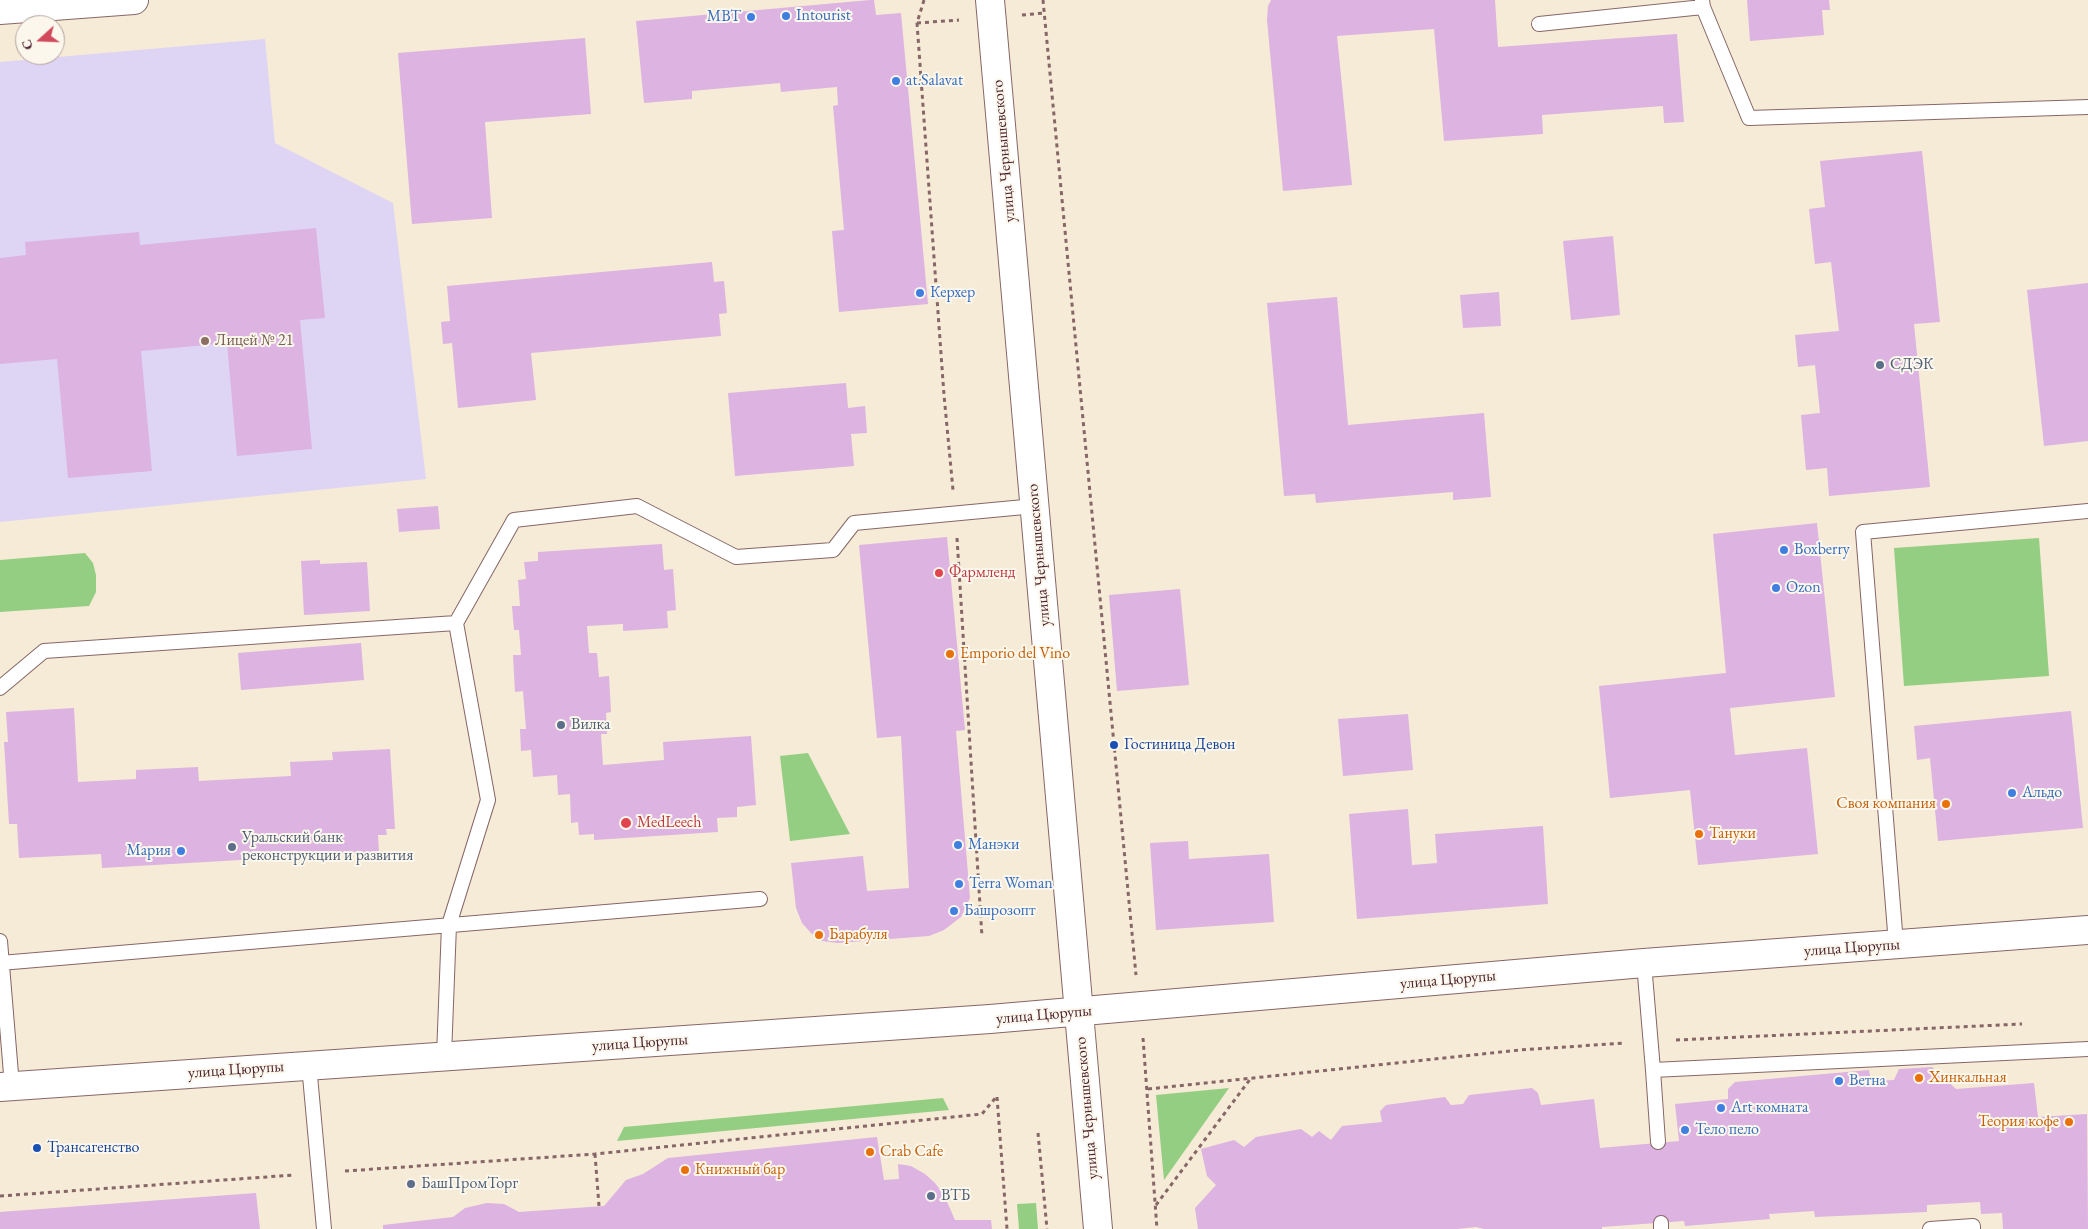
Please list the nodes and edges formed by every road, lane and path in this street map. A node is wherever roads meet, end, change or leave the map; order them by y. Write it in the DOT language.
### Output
graph roads {
  1 [pos="134,0"];
  2 [pos="924,0"];
  3 [pos="990,0"];
  4 [pos="1043,0"];
  5 [pos="1702,4"];
  6 [pos="0,10"];
  7 [pos="1539,24"];
  8 [pos="2088,107"];
  9 [pos="1035,506"];
  10 [pos="2088,511"];
  11 [pos="956,513"];
  12 [pos="456,622"];
  13 [pos="0,688"];
  14 [pos="760,899"];
  15 [pos="449,925"];
  16 [pos="2088,930"];
  17 [pos="982,937"];
  18 [pos="0,941"];
  19 [pos="1896,944"];
  20 [pos="1,962"];
  21 [pos="1644,963"];
  22 [pos="1139,1006"];
  23 [pos="1079,1012"];
  24 [pos="2028,1024"];
  25 [pos="1651,1041"];
  26 [pos="2088,1049"];
  27 [pos="444,1056"];
  28 [pos="309,1065"];
  29 [pos="1653,1070"];
  30 [pos="1252,1078"];
  31 [pos="6,1086"];
  32 [pos="1148,1089"];
  33 [pos="1038,1133"];
  34 [pos="1658,1142"];
  35 [pos="595,1154"];
  36 [pos="319,1173"];
  37 [pos="0,1196"];
  38 [pos="599,1206"];
  39 [pos="1156,1206"];
  40 [pos="324,1229"];
  41 [pos="1007,1229"];
  42 [pos="1047,1229"];
  43 [pos="1098,1229"];
  44 [pos="1157,1229"];
  45 [pos="1930,1229"];
  46 [pos="1973,1229"];
  1 -- 6 [label="main road"];
  2 -- 11 [label="path"];
  3 -- 9 [label="main road, улица Чернышевского"];
  4 -- 22 [label="path"];
  5 -- 7 [label="lane"];
  5 -- 8 [label="lane"];
  9 -- 11 [label="lane"];
  9 -- 23 [label="main road, улица Чернышевского"];
  10 -- 19 [label="lane"];
  11 -- 12 [label="lane"];
  11 -- 17 [label="path"];
  12 -- 13 [label="lane"];
  12 -- 15 [label="lane"];
  14 -- 15 [label="lane"];
  15 -- 20 [label="lane"];
  15 -- 27 [label="lane"];
  16 -- 19 [label="main road, улица Цюрупы"];
  18 -- 20 [label="lane"];
  19 -- 21 [label="main road, улица Цюрупы"];
  20 -- 31 [label="lane"];
  21 -- 22 [label="main road, улица Цюрупы"];
  21 -- 25 [label="lane"];
  22 -- 23 [label="main road, улица Цюрупы"];
  22 -- 32 [label="path"];
  23 -- 27 [label="main road, улица Цюрупы"];
  23 -- 43 [label="main road, улица Чернышевского"];
  24 -- 25 [label="path"];
  25 -- 29 [label="lane"];
  25 -- 30 [label="path"];
  26 -- 29 [label="lane"];
  27 -- 28 [label="main road, улица Цюрупы"];
  28 -- 31 [label="main road, улица Цюрупы"];
  28 -- 36 [label="lane"];
  29 -- 34 [label="lane"];
  30 -- 32 [label="path"];
  30 -- 39 [label="path"];
  32 -- 39 [label="path"];
  33 -- 42 [label="path"];
  35 -- 36 [label="path"];
  35 -- 38 [label="path"];
  35 -- 41 [label="path"];
  36 -- 37 [label="path"];
  36 -- 40 [label="lane"];
  39 -- 44 [label="path"];
  45 -- 46 [label="lane"];
}
